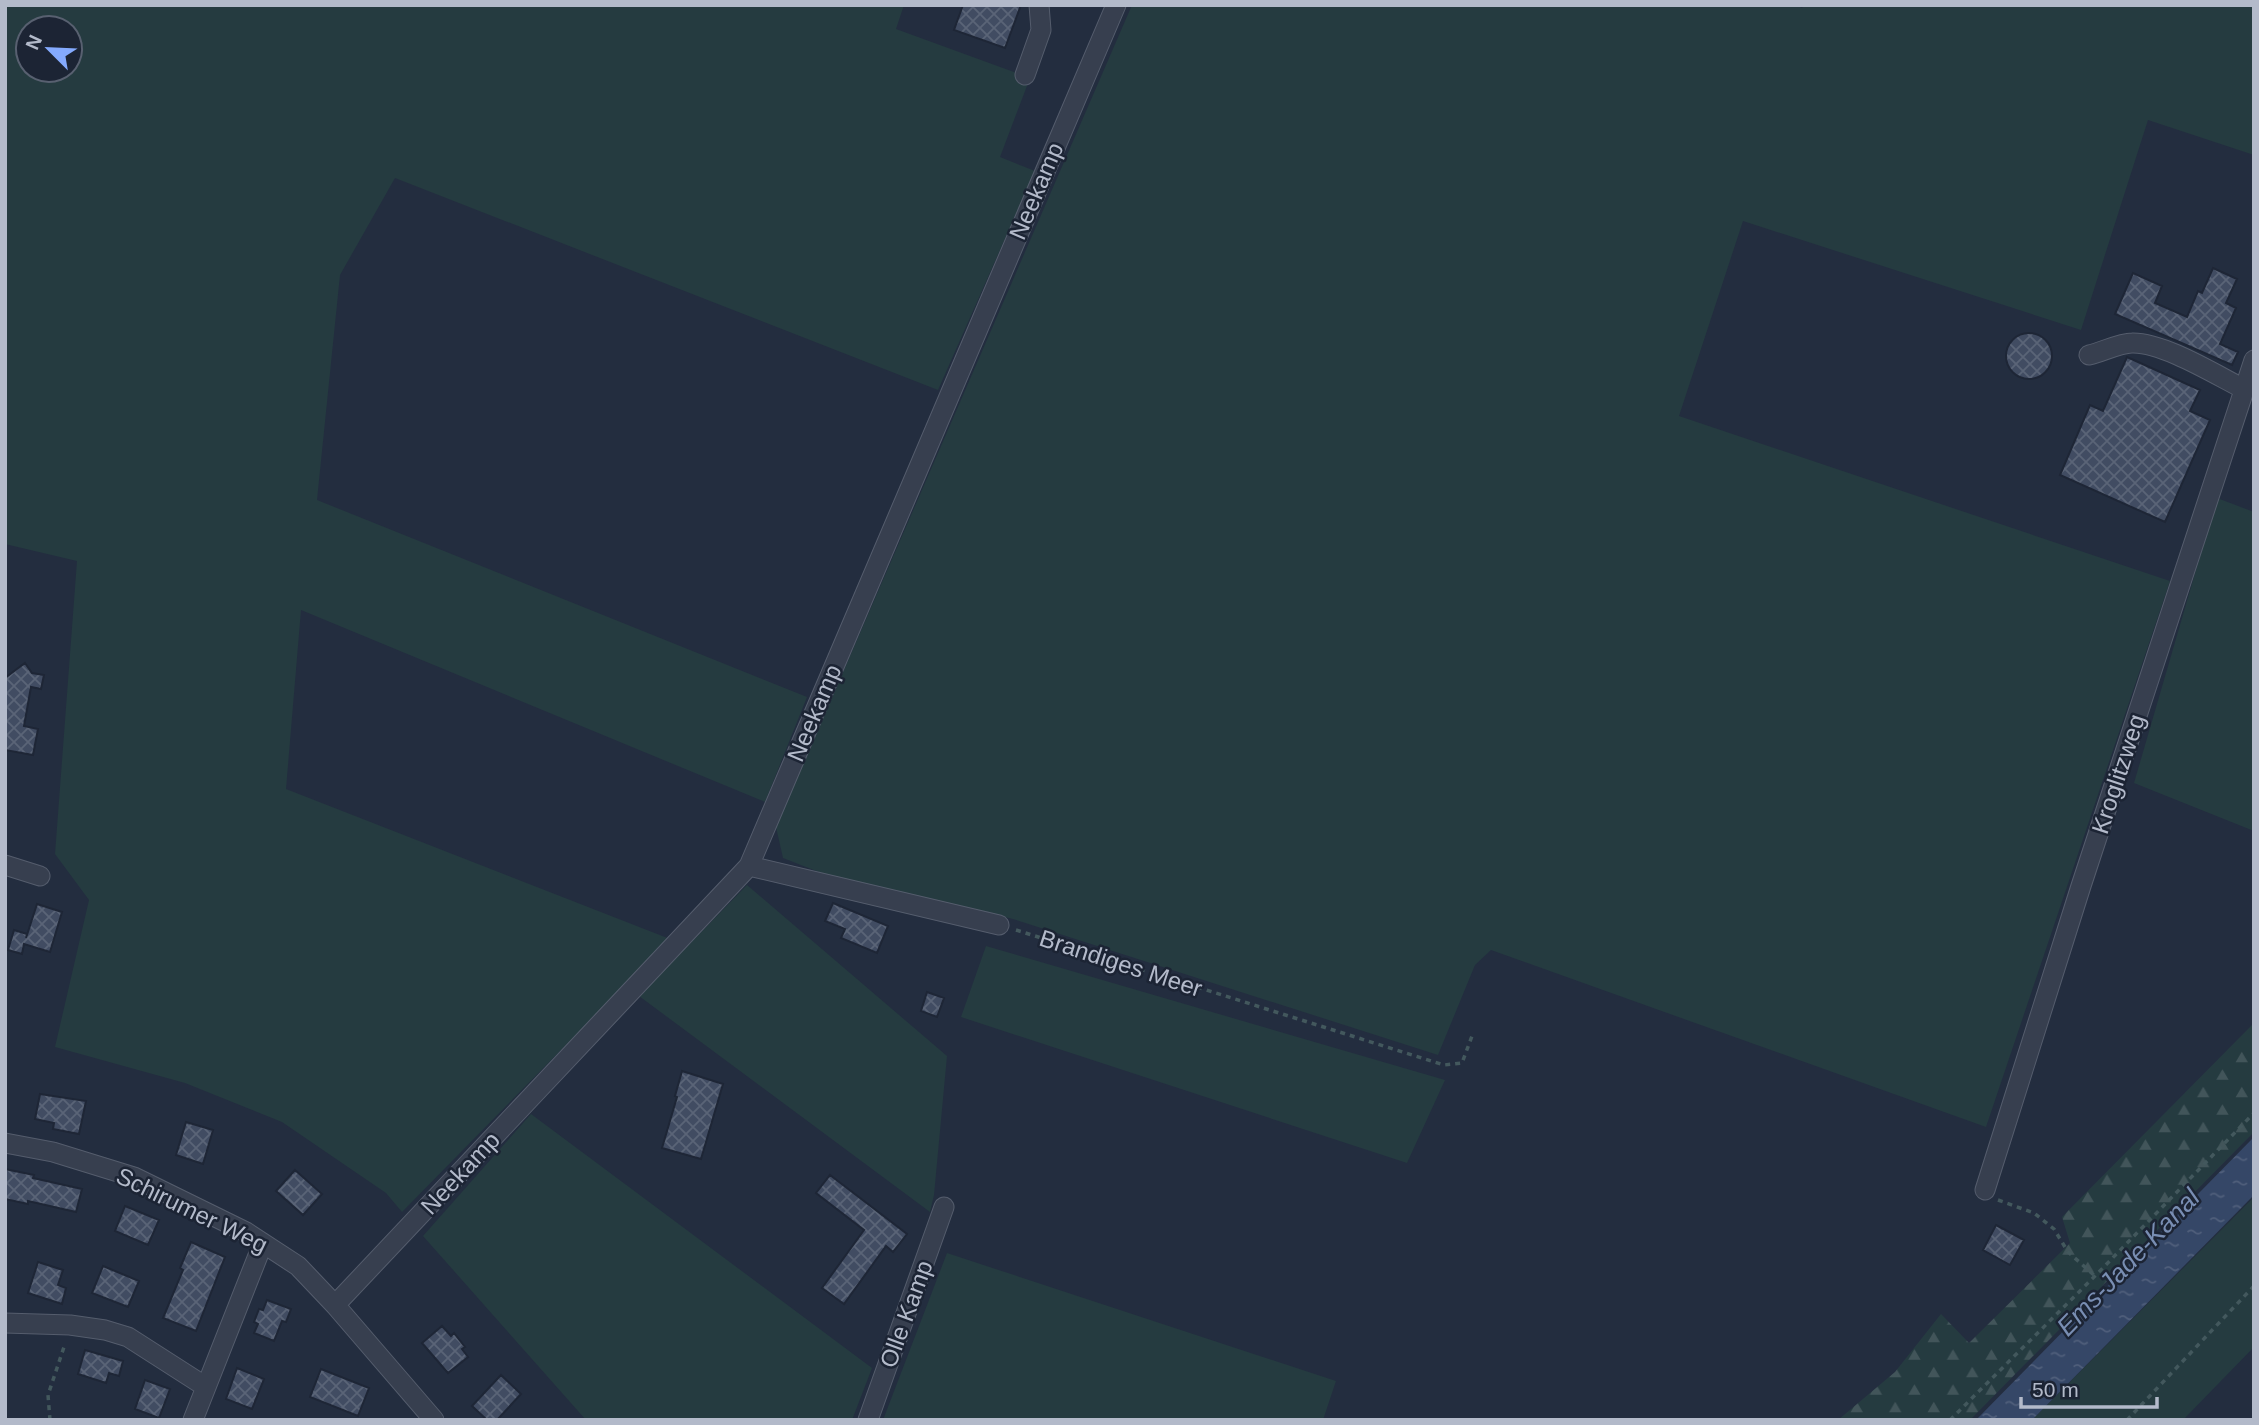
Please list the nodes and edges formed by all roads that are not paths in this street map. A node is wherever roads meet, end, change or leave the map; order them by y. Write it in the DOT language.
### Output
graph roads {
  1 [pos="1039,5"];
  2 [pos="1116,5"];
  3 [pos="1025,75"];
  4 [pos="2089,355"];
  5 [pos="2254,360"];
  6 [pos="2244,389"];
  7 [pos="5,865"];
  8 [pos="749,866"];
  9 [pos="40,876"];
  10 [pos="999,925"];
  11 [pos="5,1143"];
  12 [pos="1985,1190"];
  13 [pos="944,1208"];
  14 [pos="263,1243"];
  15 [pos="335,1305"];
  16 [pos="5,1323"];
  17 [pos="206,1387"];
  18 [pos="198,1418"];
  19 [pos="434,1420"];
  20 [pos="868,1420"];
  1 -- 3 [label="street"];
  2 -- 8 [label="street, Neekamp"];
  4 -- 6 [label="street"];
  5 -- 6 [label="street, Kroglitzweg"];
  6 -- 12 [label="street, Kroglitzweg"];
  7 -- 9 [label="street"];
  8 -- 10 [label="street"];
  8 -- 15 [label="street, Neekamp"];
  11 -- 14 [label="street, Schirumer Weg"];
  13 -- 20 [label="street, Olle Kamp"];
  14 -- 15 [label="street, Schirumer Weg"];
  14 -- 17 [label="street"];
  15 -- 19 [label="street, Schirumer Weg"];
  16 -- 17 [label="street"];
  17 -- 18 [label="street"];
}
